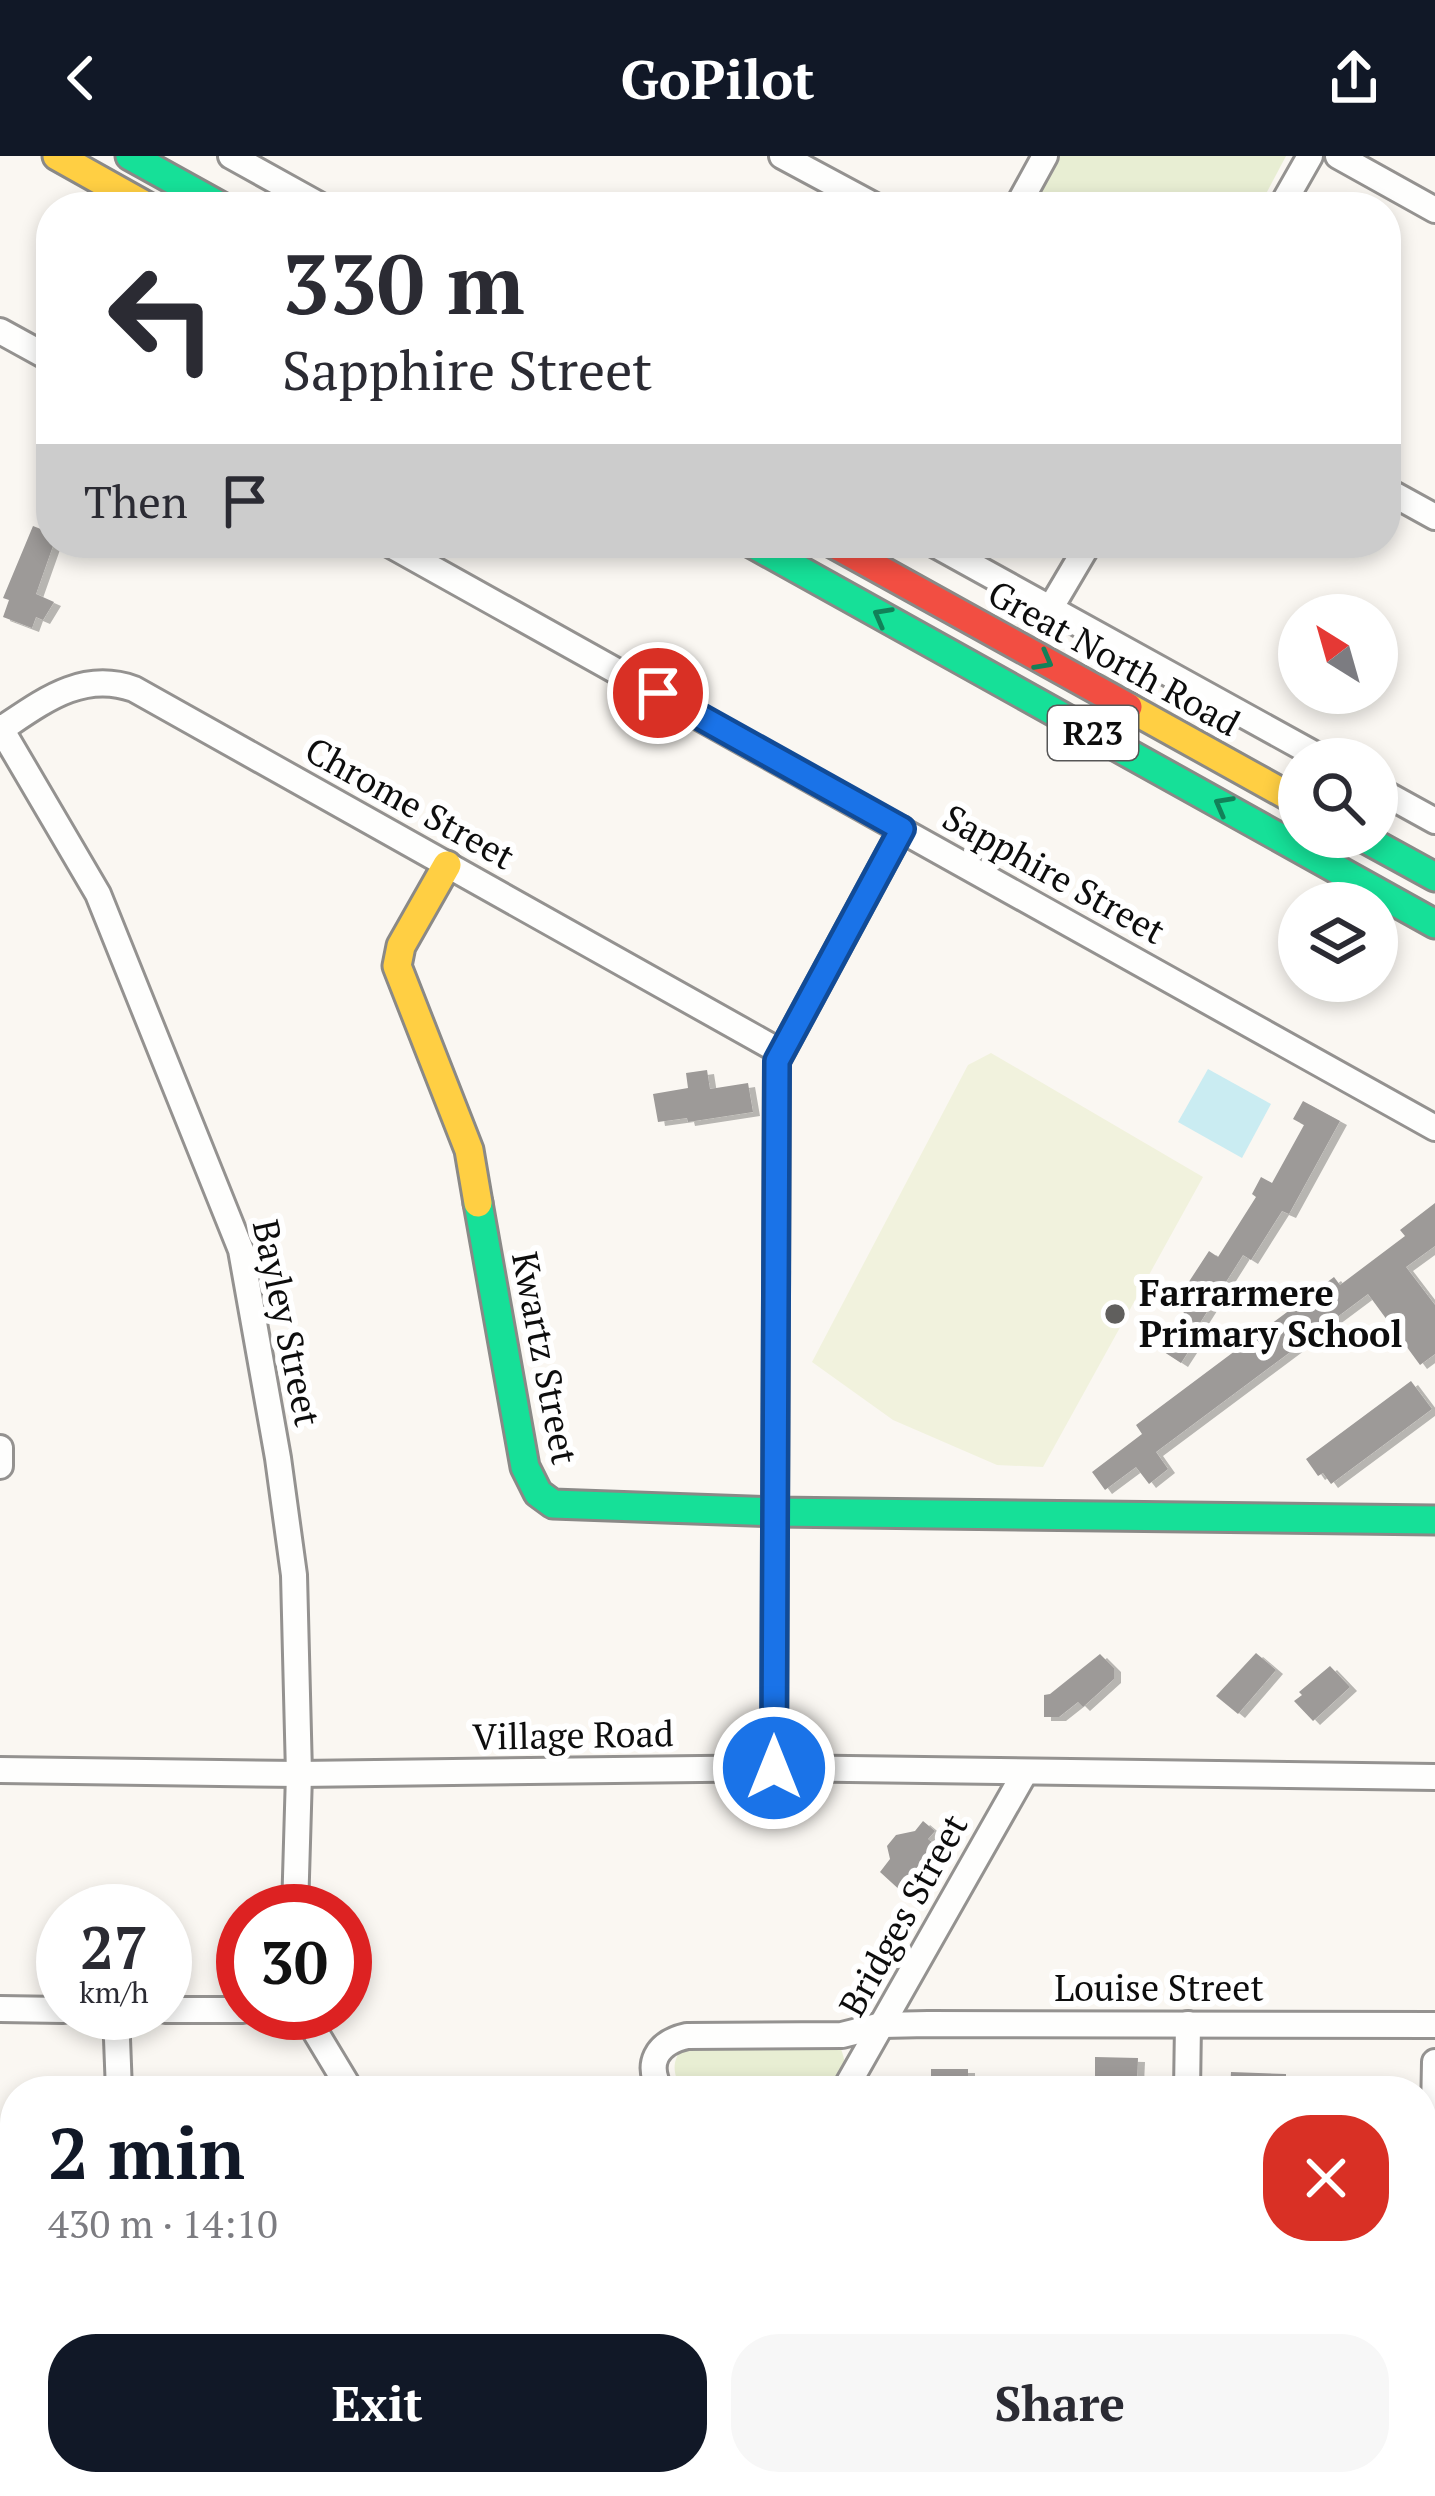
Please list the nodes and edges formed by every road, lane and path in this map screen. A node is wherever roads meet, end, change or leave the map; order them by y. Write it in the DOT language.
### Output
graph roads {
  1 [pos="57,156"];
  2 [pos="130,156"];
  3 [pos="231,156"];
  4 [pos="782,156"];
  5 [pos="1045,156"];
  6 [pos="1310,156"];
  7 [pos="1338,156"];
  8 [pos="121,192"];
  9 [pos="195,192"];
  10 [pos="296,192"];
  11 [pos="849,192"];
  12 [pos="1025,192"];
  13 [pos="1290,192"];
  14 [pos="1435,210"];
  15 [pos="0,331"];
  16 [pos="36,351"];
  17 [pos="1401,498"];
  18 [pos="1435,517"];
  19 [pos="414,558"];
  20 [pos="778,558"];
  21 [pos="859,558"];
  22 [pos="959,558"];
  23 [pos="1080,558"];
  24 [pos="1051,608"];
  25 [pos="0,729"];
  26 [pos="1285,738"];
  27 [pos="1278,790"];
  28 [pos="1398,801"];
  29 [pos="1435,821"];
  30 [pos="902,829"];
  31 [pos="1398,856"];
  32 [pos="447,866"];
  33 [pos="1435,877"];
  34 [pos="1435,924"];
  35 [pos="779,1051"];
  36 [pos="1435,1128"];
  37 [pos="0,1448"];
  38 [pos="0,1466"];
  39 [pos="775,1512"];
  40 [pos="1435,1520"];
  41 [pos="774,1768"];
  42 [pos="0,1770"];
  43 [pos="299,1774"];
  44 [pos="1024,1774"];
  45 [pos="1435,1777"];
  46 [pos="296,1884"];
  47 [pos="0,2009"];
  48 [pos="36,2010"];
  49 [pos="1188,2024"];
  50 [pos="882,2025"];
  51 [pos="1435,2025"];
  52 [pos="117,2040"];
  53 [pos="320,2040"];
  54 [pos="118,2076"];
  55 [pos="342,2076"];
  56 [pos="656,2076"];
  57 [pos="853,2076"];
  58 [pos="1187,2076"];
  1 -- 8 [label="main road"];
  2 -- 9 [label="main road"];
  3 -- 10 [label="street"];
  4 -- 11 [label="street"];
  5 -- 12 [label="street"];
  6 -- 13 [label="street"];
  7 -- 14 [label="street"];
  15 -- 16 [label="street"];
  17 -- 18 [label="street"];
  19 -- 30 [label="street, Sapphire Street"];
  34 -- 20 [label="main road, Great North Road / R23, one-way"];
  21 -- 27 [label="main road, Great North Road / R23, one-way"];
  22 -- 24 [label="street"];
  23 -- 24 [label="street"];
  24 -- 26 [label="street"];
  25 -- 32 [label="street, Chrome Street"];
  25 -- 43 [label="street, Bayley Street"];
  28 -- 29 [label="street"];
  30 -- 35 [label="street"];
  30 -- 36 [label="street, Sapphire Street"];
  31 -- 33 [label="main road"];
  32 -- 35 [label="street, Chrome Street"];
  32 -- 39 [label="main road, Kwartz Street"];
  35 -- 39 [label="street"];
  37 -- 38 [label="street"];
  39 -- 40 [label="main road, Kwartz Street"];
  39 -- 41 [label="street"];
  41 -- 43 [label="street, Village Road"];
  41 -- 44 [label="street, Village Road"];
  42 -- 43 [label="street, Village Road"];
  43 -- 46 [label="street, Bayley Street"];
  44 -- 45 [label="street, Village Road"];
  44 -- 50 [label="street, Bridges Street"];
  47 -- 48 [label="street"];
  49 -- 50 [label="street, Louise Street"];
  49 -- 51 [label="street, Louise Street"];
  49 -- 58 [label="street"];
  50 -- 56 [label="street, Louise Street"];
  50 -- 57 [label="street, Bridges Street"];
  52 -- 54 [label="street"];
  53 -- 55 [label="street"];
}
